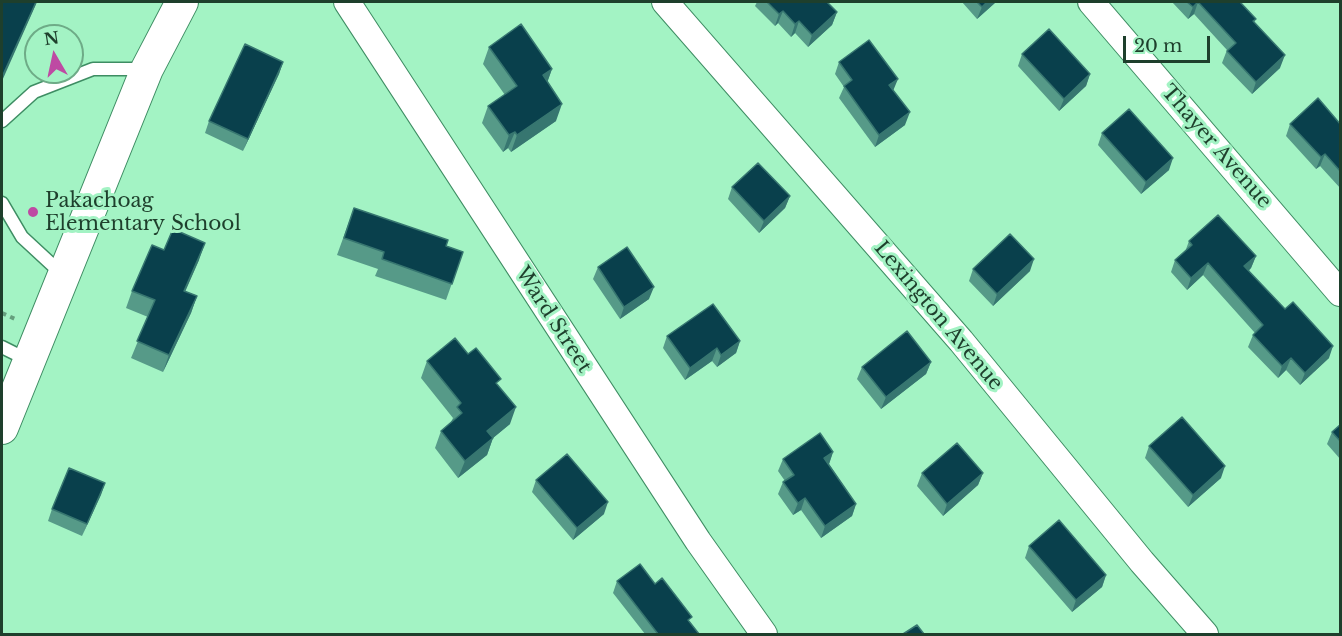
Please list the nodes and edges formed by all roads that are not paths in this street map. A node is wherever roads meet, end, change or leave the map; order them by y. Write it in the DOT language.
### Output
graph roads {
  1 [pos="182,2"];
  2 [pos="347,2"];
  3 [pos="665,2"];
  4 [pos="1091,2"];
  5 [pos="147,69"];
  6 [pos="2,122"];
  7 [pos="2,203"];
  8 [pos="63,275"];
  9 [pos="1341,293"];
  10 [pos="15,354"];
  11 [pos="2,428"];
  12 [pos="764,634"];
  13 [pos="1205,634"];
  1 -- 5 [label="street"];
  2 -- 12 [label="street, Ward Street"];
  3 -- 13 [label="street, Lexington Avenue"];
  4 -- 9 [label="street, Thayer Avenue"];
  5 -- 6 [label="lane"];
  5 -- 8 [label="street"];
  7 -- 8 [label="lane"];
  8 -- 10 [label="street"];
  10 -- 11 [label="street"];
}
